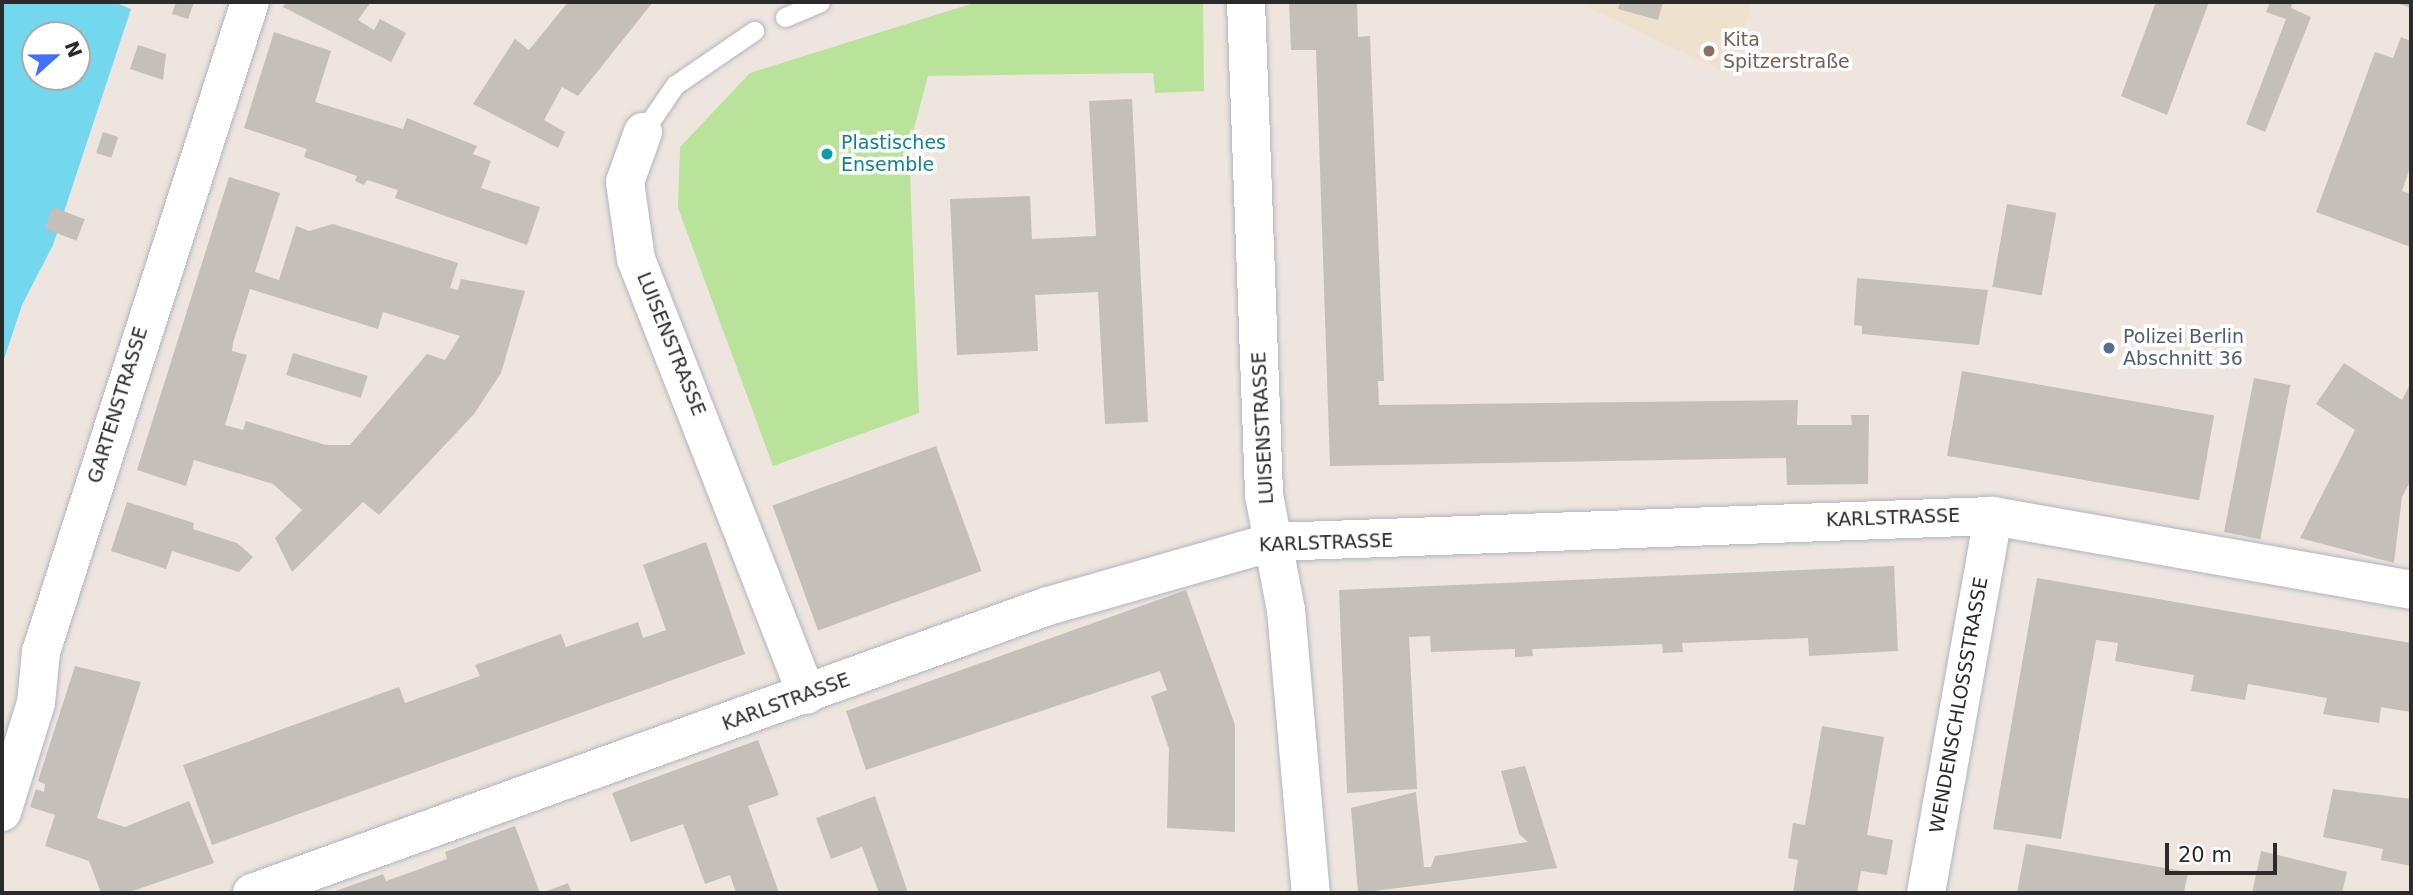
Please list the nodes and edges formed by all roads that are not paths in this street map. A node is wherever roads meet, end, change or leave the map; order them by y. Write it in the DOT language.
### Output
graph roads {
  1 [pos="250,2"];
  2 [pos="820,2"];
  3 [pos="1246,2"];
  4 [pos="785,16"];
  5 [pos="754,31"];
  6 [pos="643,132"];
  7 [pos="1993,516"];
  8 [pos="1273,542"];
  9 [pos="2411,590"];
  10 [pos="807,695"];
  11 [pos="2,811"];
  12 [pos="252,893"];
  13 [pos="1311,893"];
  14 [pos="1926,893"];
  1 -- 11 [label="street, GARTENSTRASSE"];
  2 -- 4 [label="lane"];
  3 -- 8 [label="street, LUISENSTRASSE"];
  5 -- 6 [label="lane, LUISENSTRASSE"];
  6 -- 10 [label="street, LUISENSTRASSE"];
  7 -- 8 [label="street, KARLSTRASSE"];
  7 -- 9 [label="street, KARLSTRASSE"];
  7 -- 14 [label="street, WENDENSCHLOSSSTRASSE"];
  8 -- 10 [label="street, KARLSTRASSE"];
  8 -- 13 [label="street, LUISENSTRASSE"];
  10 -- 12 [label="street, KARLSTRASSE"];
}
